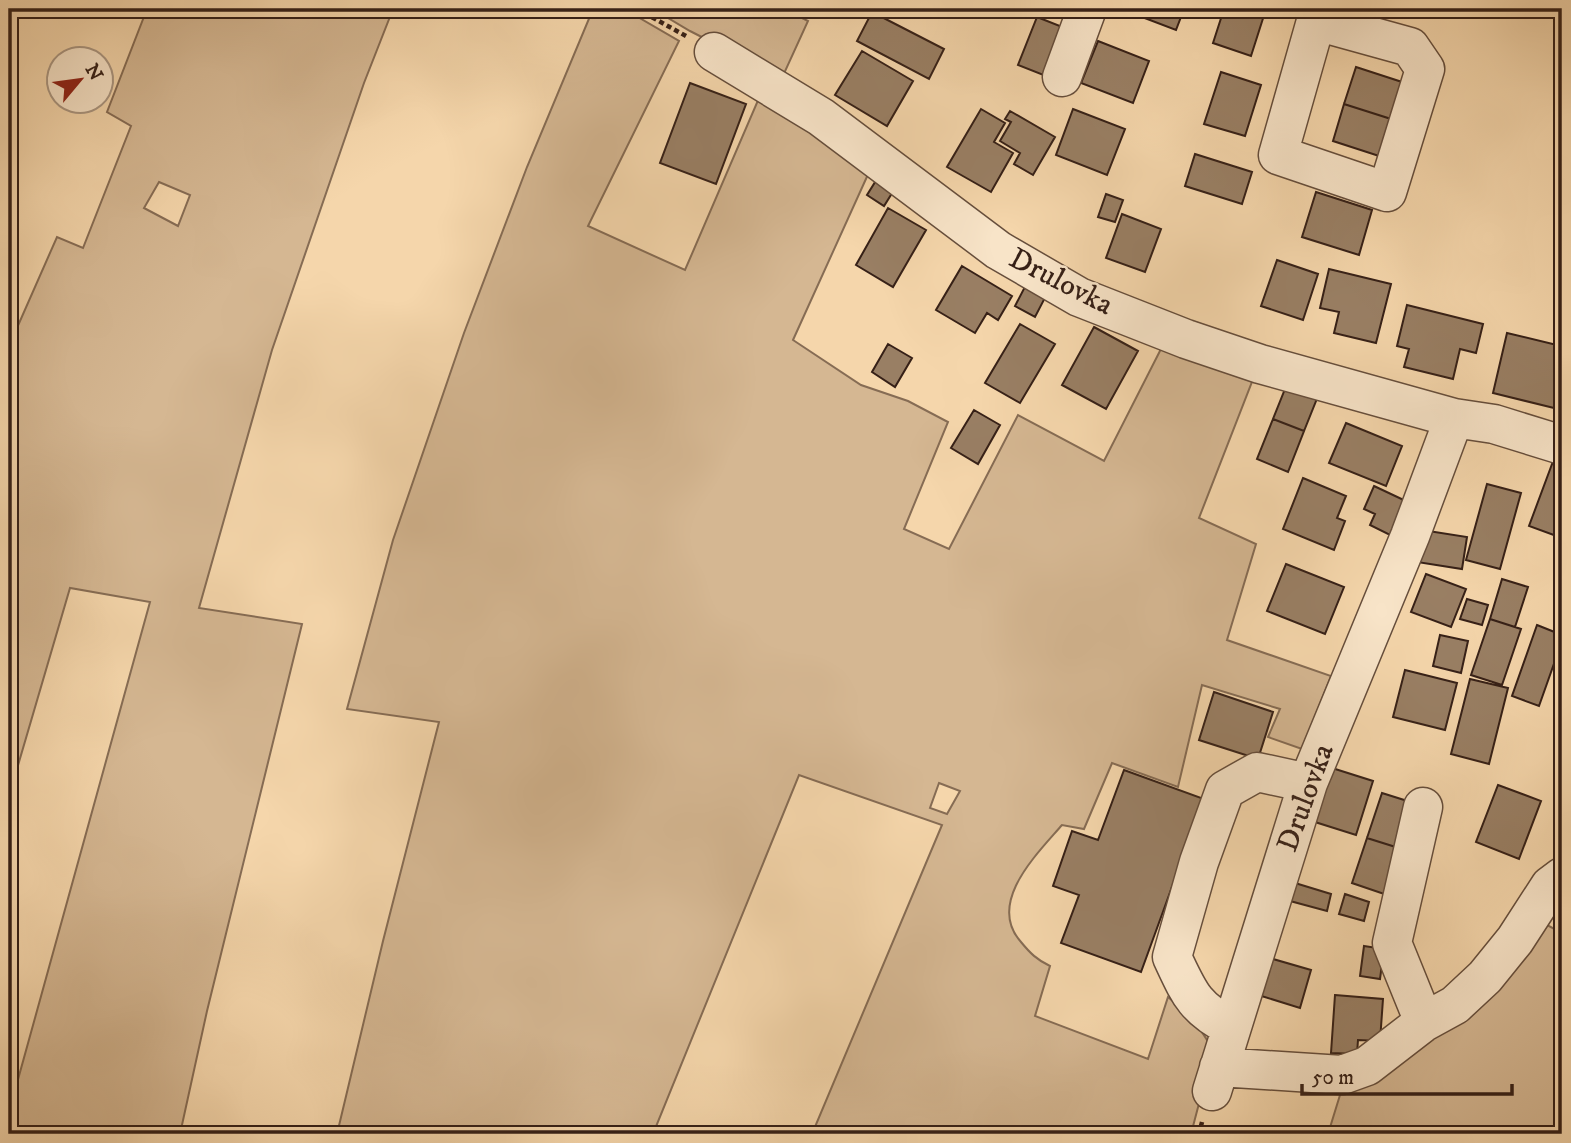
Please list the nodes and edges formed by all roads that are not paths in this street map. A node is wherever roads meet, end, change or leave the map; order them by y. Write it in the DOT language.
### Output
graph roads {
  1 [pos="1087,9"];
  2 [pos="1381,22"];
  3 [pos="714,52"];
  4 [pos="1062,77"];
  5 [pos="1454,418"];
  6 [pos="1562,445"];
  7 [pos="1308,783"];
  8 [pos="1423,807"];
  9 [pos="1562,877"];
  10 [pos="1424,1022"];
  11 [pos="1231,1027"];
  1 -- 4 [label="street"];
  2 -- 2 [label="street"];
  3 -- 5 [label="street, Drulovka"];
  5 -- 6 [label="street, Drulovka"];
  5 -- 7 [label="street, Drulovka"];
  7 -- 11 [label="street, Drulovka"];
  7 -- 11 [label="street"];
  8 -- 10 [label="street"];
  9 -- 10 [label="street, Drulovka"];
  10 -- 11 [label="street, Drulovka"];
}
